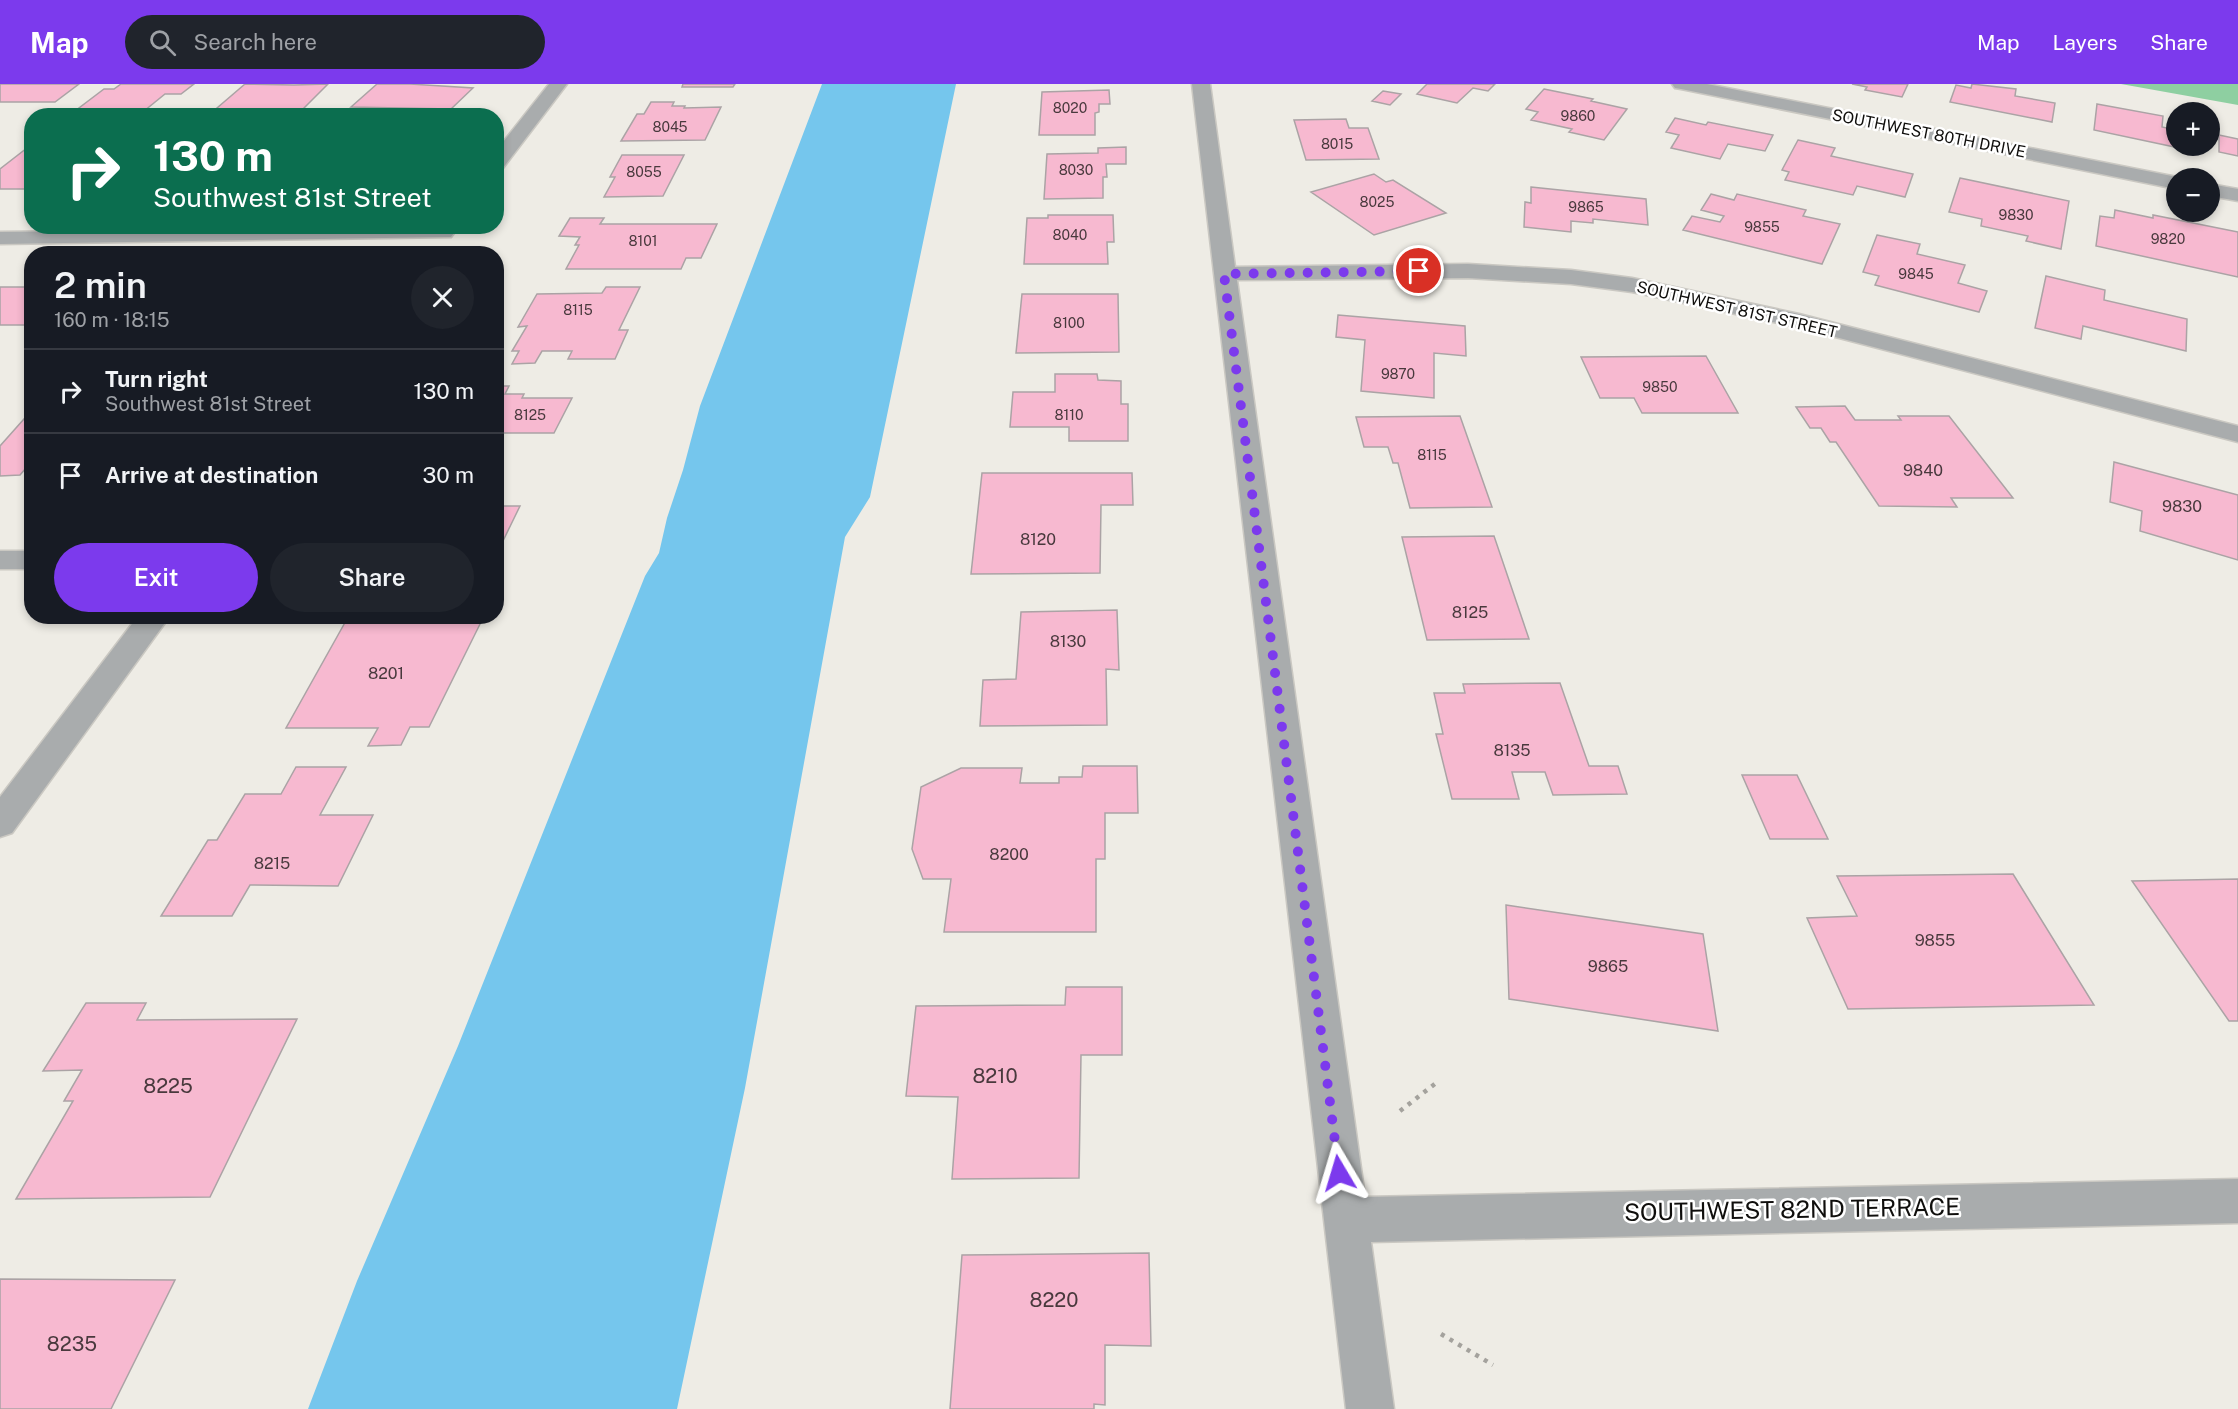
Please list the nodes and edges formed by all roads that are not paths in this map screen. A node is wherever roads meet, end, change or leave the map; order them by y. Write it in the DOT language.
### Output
graph roads {
  1 [pos="558,84"];
  2 [pos="1201,84"];
  3 [pos="1681,84"];
  4 [pos="504,154"];
  5 [pos="2166,181"];
  6 [pos="2220,192"];
  7 [pos="2238,195"];
  8 [pos="223,234"];
  9 [pos="0,238"];
  10 [pos="1224,274"];
  11 [pos="2238,434"];
  12 [pos="0,560"];
  13 [pos="24,560"];
  14 [pos="149,624"];
  15 [pos="0,823"];
  16 [pos="2238,1202"];
  17 [pos="1345,1220"];
  18 [pos="1370,1409"];
  1 -- 4 [label="street"];
  2 -- 10 [label="street"];
  3 -- 5 [label="street, SOUTHWEST 80TH DRIVE"];
  6 -- 7 [label="street"];
  8 -- 9 [label="street"];
  10 -- 11 [label="street, SOUTHWEST 81ST STREET"];
  10 -- 17 [label="street"];
  12 -- 13 [label="street"];
  14 -- 15 [label="street"];
  16 -- 17 [label="street, SOUTHWEST 82ND TERRACE"];
  17 -- 18 [label="street"];
}
